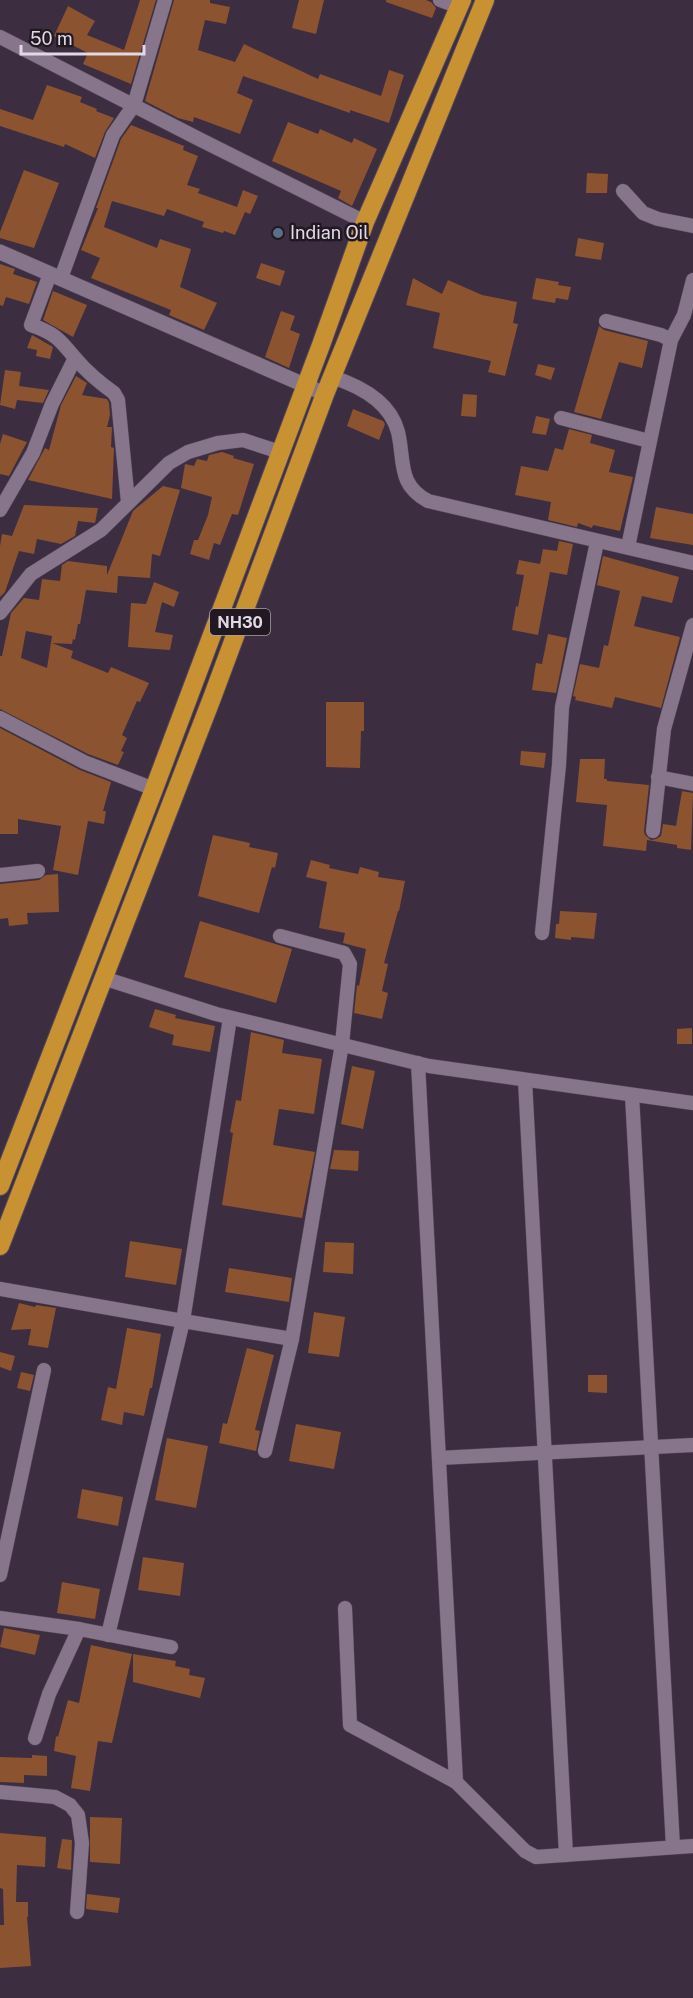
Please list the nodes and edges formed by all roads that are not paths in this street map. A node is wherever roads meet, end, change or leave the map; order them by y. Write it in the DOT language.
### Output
graph roads {
  1 [pos="165,0"];
  2 [pos="440,0"];
  3 [pos="485,0"];
  4 [pos="460,3"];
  5 [pos="0,37"];
  6 [pos="134,105"];
  7 [pos="624,191"];
  8 [pos="365,222"];
  9 [pos="693,226"];
  10 [pos="0,252"];
  11 [pos="56,276"];
  12 [pos="693,280"];
  13 [pos="606,321"];
  14 [pos="671,340"];
  15 [pos="75,358"];
  16 [pos="306,385"];
  17 [pos="329,386"];
  18 [pos="561,418"];
  19 [pos="650,441"];
  20 [pos="280,452"];
  21 [pos="128,502"];
  22 [pos="0,510"];
  23 [pos="597,542"];
  24 [pos="628,547"];
  25 [pos="693,563"];
  26 [pos="0,613"];
  27 [pos="693,625"];
  28 [pos="0,718"];
  29 [pos="658,777"];
  30 [pos="693,784"];
  31 [pos="154,789"];
  32 [pos="653,831"];
  33 [pos="38,871"];
  34 [pos="0,875"];
  35 [pos="542,933"];
  36 [pos="280,936"];
  37 [pos="103,978"];
  38 [pos="230,1018"];
  39 [pos="342,1044"];
  40 [pos="418,1063"];
  41 [pos="525,1080"];
  42 [pos="632,1095"];
  43 [pos="693,1103"];
  44 [pos="0,1186"];
  45 [pos="0,1246"];
  46 [pos="0,1289"];
  47 [pos="183,1322"];
  48 [pos="292,1339"];
  49 [pos="44,1370"];
  50 [pos="693,1445"];
  51 [pos="651,1448"];
  52 [pos="265,1451"];
  53 [pos="545,1453"];
  54 [pos="439,1458"];
  55 [pos="0,1575"];
  56 [pos="345,1608"];
  57 [pos="0,1618"];
  58 [pos="79,1629"];
  59 [pos="108,1635"];
  60 [pos="171,1647"];
  61 [pos="35,1738"];
  62 [pos="456,1782"];
  63 [pos="0,1792"];
  64 [pos="693,1846"];
  65 [pos="673,1847"];
  66 [pos="566,1855"];
  67 [pos="77,1912"];
  1 -- 6 [label="street"];
  2 -- 4 [label="street"];
  3 -- 17 [label="highway, NH30"];
  4 -- 8 [label="highway, NH30"];
  5 -- 6 [label="street"];
  6 -- 8 [label="street"];
  6 -- 11 [label="street"];
  7 -- 9 [label="street"];
  8 -- 16 [label="highway, NH30"];
  10 -- 11 [label="street"];
  11 -- 15 [label="street"];
  11 -- 16 [label="street"];
  12 -- 14 [label="street"];
  13 -- 14 [label="street"];
  14 -- 19 [label="street"];
  15 -- 21 [label="street"];
  15 -- 22 [label="street"];
  16 -- 17 [label="street"];
  16 -- 20 [label="highway, NH30"];
  17 -- 23 [label="street"];
  17 -- 37 [label="highway, NH30"];
  18 -- 19 [label="street"];
  19 -- 24 [label="street"];
  20 -- 21 [label="street"];
  20 -- 31 [label="highway, NH30"];
  21 -- 26 [label="street"];
  23 -- 24 [label="street"];
  23 -- 35 [label="street"];
  24 -- 25 [label="street"];
  27 -- 29 [label="street"];
  28 -- 31 [label="street"];
  29 -- 30 [label="street"];
  29 -- 32 [label="street"];
  31 -- 44 [label="highway, NH30"];
  33 -- 34 [label="street"];
  36 -- 39 [label="street"];
  37 -- 38 [label="street"];
  37 -- 45 [label="highway, NH30"];
  38 -- 39 [label="street"];
  38 -- 47 [label="street"];
  39 -- 40 [label="street"];
  39 -- 48 [label="street"];
  40 -- 41 [label="street"];
  40 -- 54 [label="street"];
  41 -- 42 [label="street"];
  41 -- 53 [label="street"];
  42 -- 43 [label="street"];
  42 -- 51 [label="street"];
  46 -- 47 [label="street"];
  47 -- 48 [label="street"];
  47 -- 59 [label="street"];
  48 -- 52 [label="street"];
  49 -- 55 [label="street"];
  50 -- 51 [label="street"];
  51 -- 53 [label="street"];
  51 -- 65 [label="street"];
  53 -- 54 [label="street"];
  53 -- 66 [label="street"];
  54 -- 62 [label="street"];
  56 -- 62 [label="street"];
  57 -- 58 [label="street"];
  58 -- 59 [label="street"];
  58 -- 61 [label="street"];
  59 -- 60 [label="street"];
  62 -- 66 [label="street"];
  63 -- 67 [label="street"];
  64 -- 65 [label="street"];
  65 -- 66 [label="street"];
}
